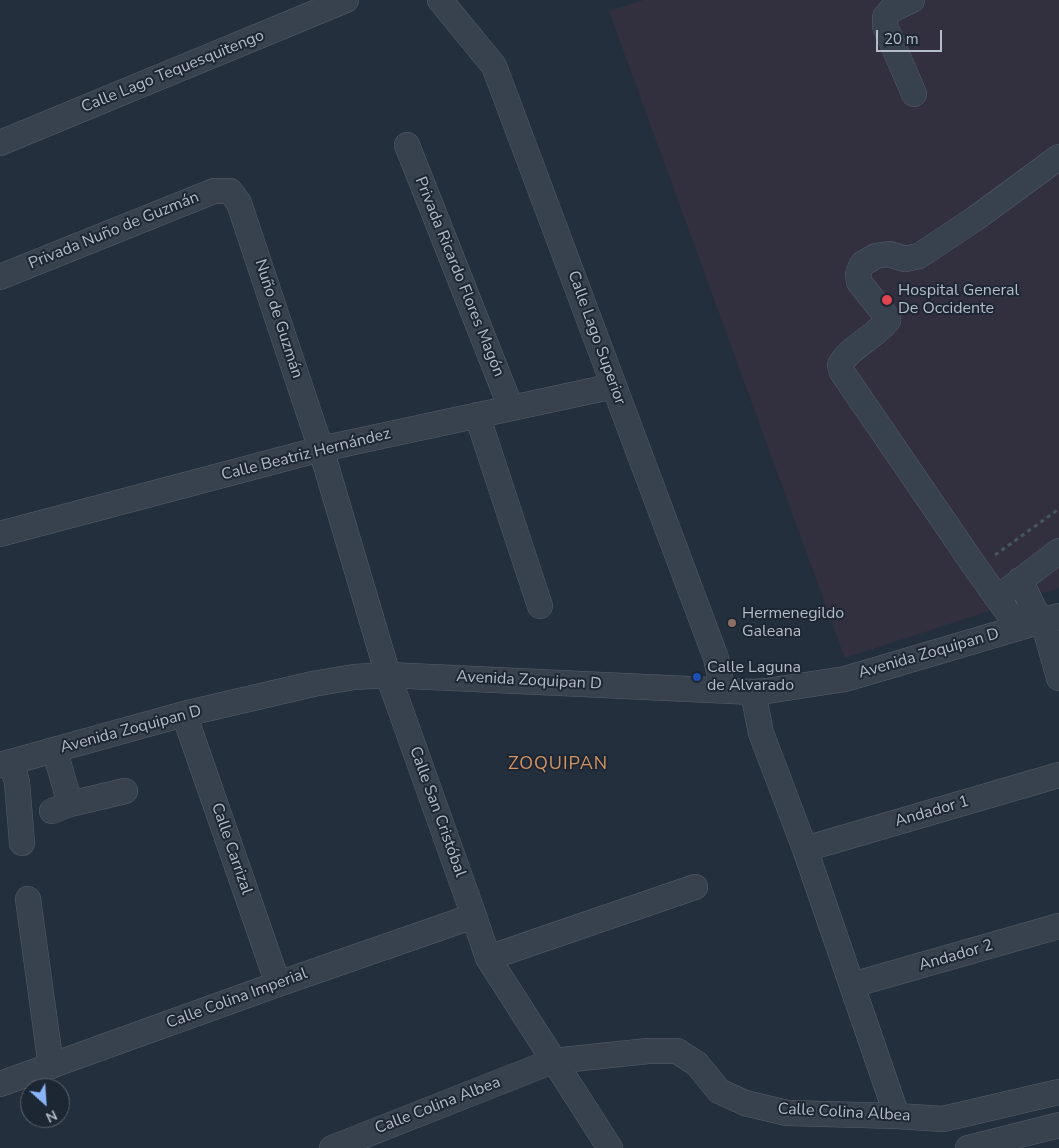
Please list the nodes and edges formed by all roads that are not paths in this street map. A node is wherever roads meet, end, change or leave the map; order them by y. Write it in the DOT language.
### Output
graph roads {
  1 [pos="346,0"];
  2 [pos="440,0"];
  3 [pos="912,0"];
  4 [pos="914,94"];
  5 [pos="0,143"];
  6 [pos="407,145"];
  7 [pos="1059,157"];
  8 [pos="230,192"];
  9 [pos="0,276"];
  10 [pos="614,386"];
  11 [pos="511,408"];
  12 [pos="477,415"];
  13 [pos="321,449"];
  14 [pos="0,534"];
  15 [pos="1059,551"];
  16 [pos="1020,580"];
  17 [pos="998,598"];
  18 [pos="540,606"];
  19 [pos="1051,618"];
  20 [pos="1019,628"];
  21 [pos="388,675"];
  22 [pos="1059,678"];
  23 [pos="723,690"];
  24 [pos="753,692"];
  25 [pos="184,714"];
  26 [pos="55,751"];
  27 [pos="5,764"];
  28 [pos="1059,775"];
  29 [pos="125,791"];
  30 [pos="22,843"];
  31 [pos="805,849"];
  32 [pos="695,887"];
  33 [pos="28,899"];
  34 [pos="474,916"];
  35 [pos="1059,926"];
  36 [pos="488,958"];
  37 [pos="278,984"];
  38 [pos="852,985"];
  39 [pos="553,1061"];
  40 [pos="51,1066"];
  41 [pos="0,1084"];
  42 [pos="1059,1092"];
  43 [pos="897,1116"];
  44 [pos="1059,1125"];
  45 [pos="332,1148"];
  46 [pos="610,1148"];
  47 [pos="968,1148"];
  1 -- 5 [label="street, Calle Lago Tequesquitengo"];
  2 -- 10 [label="street, Calle Lago Superior"];
  3 -- 4 [label="street"];
  6 -- 11 [label="street, Privada Ricardo Flores Magón"];
  7 -- 17 [label="street"];
  8 -- 9 [label="street, Privada Nuño de Guzmán"];
  8 -- 13 [label="street, Nuño de Guzmán"];
  10 -- 11 [label="street, Calle Beatriz Hernández"];
  10 -- 23 [label="street, Calle Lago Superior"];
  11 -- 12 [label="street, Calle Beatriz Hernández"];
  12 -- 13 [label="street, Calle Beatriz Hernández"];
  12 -- 18 [label="street"];
  13 -- 14 [label="street, Calle Beatriz Hernández"];
  13 -- 21 [label="street, Calle San Cristóbal"];
  15 -- 16 [label="street"];
  16 -- 17 [label="street"];
  16 -- 19 [label="street"];
  17 -- 20 [label="street"];
  19 -- 20 [label="street, Avenida Zoquipan D"];
  19 -- 22 [label="street"];
  20 -- 24 [label="street, Avenida Zoquipan D"];
  21 -- 23 [label="street, Avenida Zoquipan D"];
  21 -- 25 [label="street, Avenida Zoquipan D"];
  21 -- 34 [label="street, Calle San Cristóbal"];
  23 -- 24 [label="street, Avenida Zoquipan D"];
  24 -- 31 [label="street"];
  25 -- 26 [label="street, Avenida Zoquipan D"];
  25 -- 37 [label="street, Calle Carrizal"];
  26 -- 27 [label="street, Avenida Zoquipan D"];
  26 -- 29 [label="street"];
  27 -- 30 [label="street"];
  28 -- 31 [label="street, Andador 1"];
  31 -- 38 [label="street"];
  32 -- 36 [label="street"];
  33 -- 40 [label="street"];
  34 -- 36 [label="street, Calle San Cristóbal"];
  34 -- 37 [label="street, Calle Colina Imperial"];
  35 -- 38 [label="street, Andador 2"];
  36 -- 39 [label="street, Calle San Cristóbal"];
  37 -- 40 [label="street, Calle Colina Imperial"];
  38 -- 43 [label="street"];
  39 -- 43 [label="street, Calle Colina Albea"];
  39 -- 45 [label="street, Calle Colina Albea"];
  39 -- 46 [label="street, Calle San Cristóbal"];
  40 -- 41 [label="street, Calle Colina Imperial"];
  42 -- 43 [label="street, Calle Colina Albea"];
  44 -- 47 [label="street"];
}
